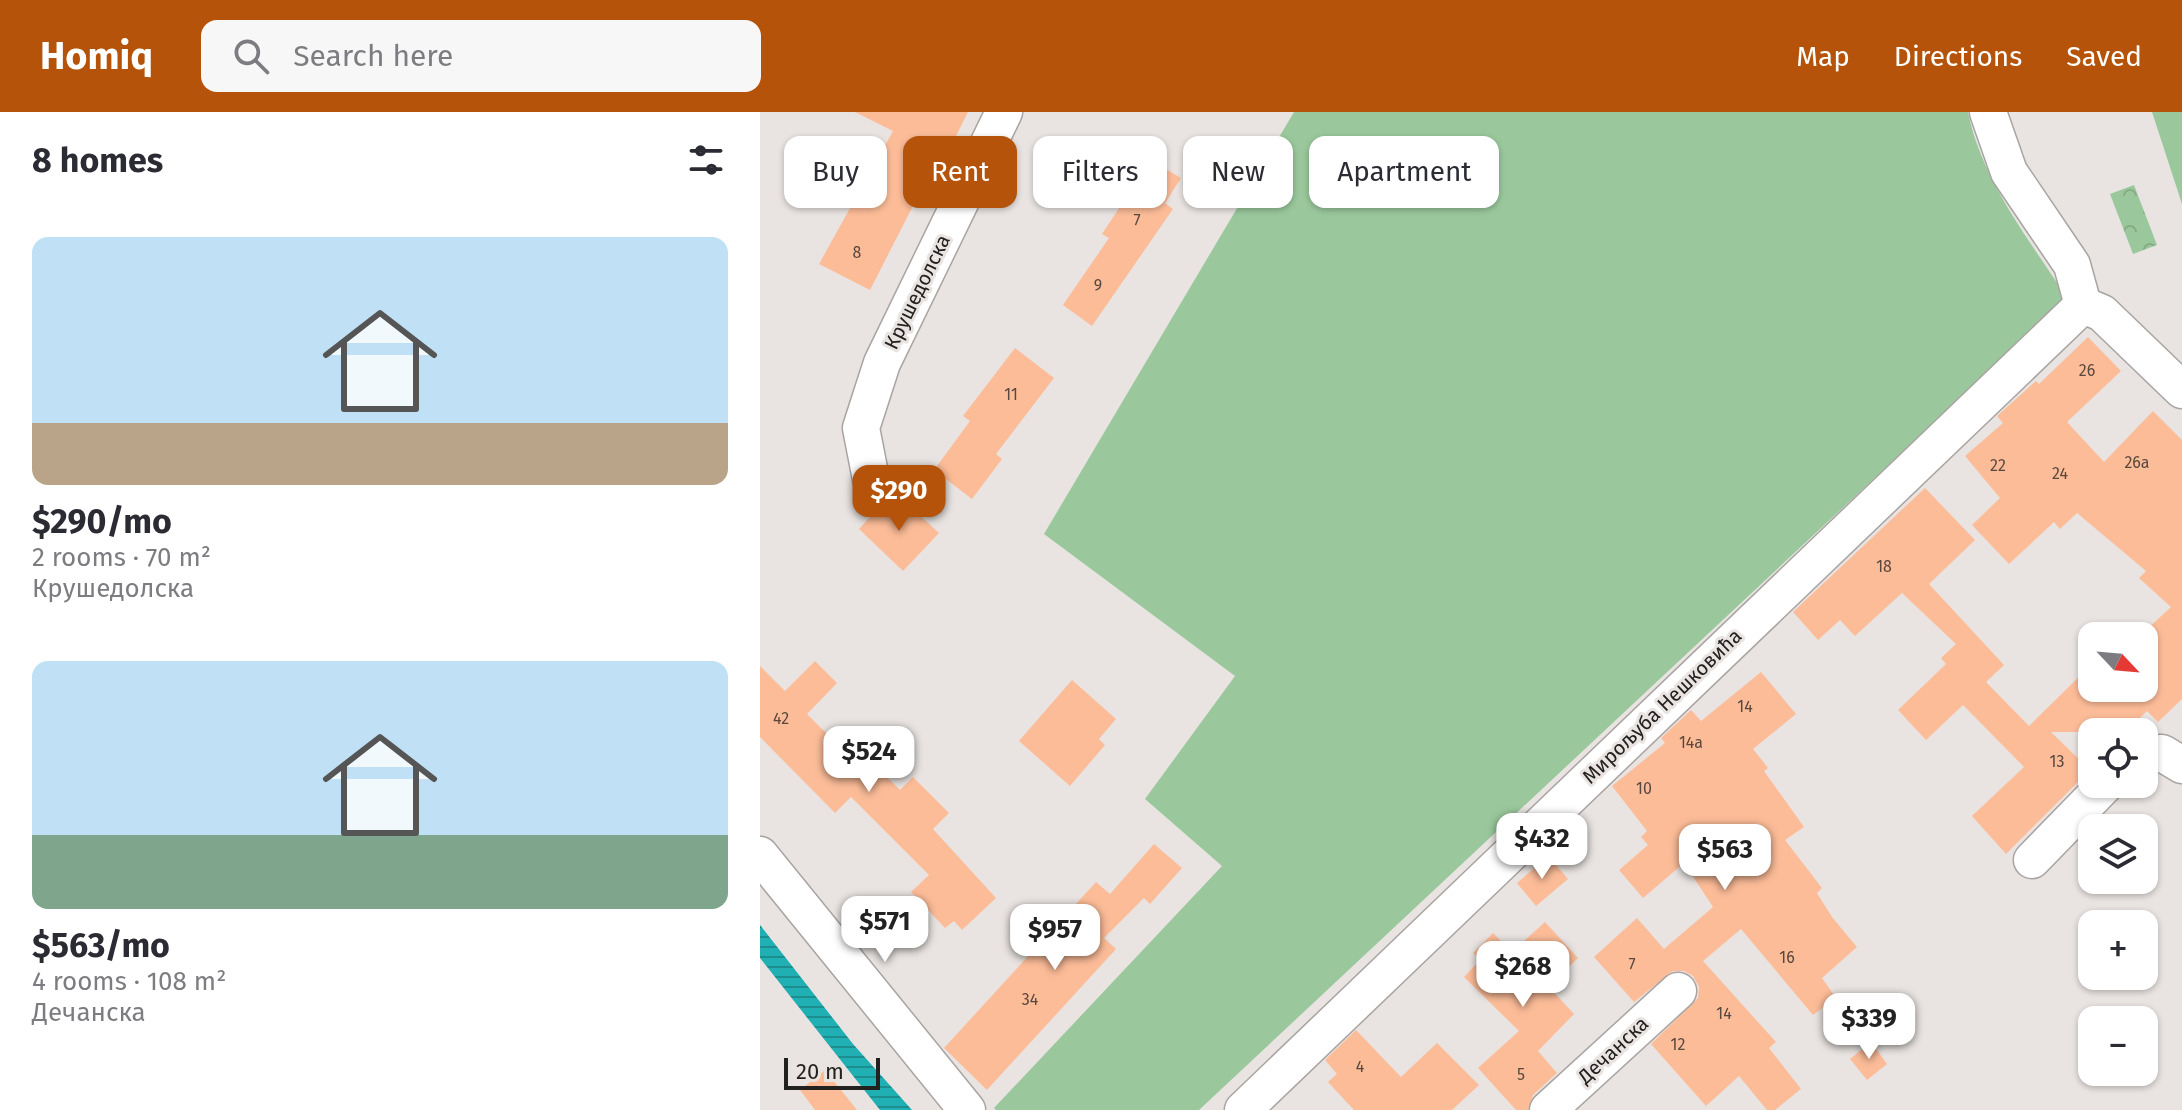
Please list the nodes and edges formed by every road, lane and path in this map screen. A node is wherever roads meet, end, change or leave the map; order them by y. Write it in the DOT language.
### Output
graph roads {
  1 [pos="1004,112"];
  2 [pos="1988,112"];
  3 [pos="2083,305"];
  4 [pos="2182,390"];
  5 [pos="871,479"];
  6 [pos="2158,753"];
  7 [pos="2182,765"];
  8 [pos="2092,798"];
  9 [pos="760,855"];
  10 [pos="2032,860"];
  11 [pos="1678,991"];
  12 [pos="967,1110"];
  13 [pos="1243,1110"];
  14 [pos="1548,1110"];
  1 -- 5 [label="street, Крушедолска"];
  2 -- 3 [label="street"];
  3 -- 4 [label="street"];
  3 -- 13 [label="street, Мирољуба Нешковића"];
  6 -- 7 [label="street"];
  8 -- 10 [label="street"];
  9 -- 12 [label="street"];
  11 -- 14 [label="street, Дечанска"];
}
